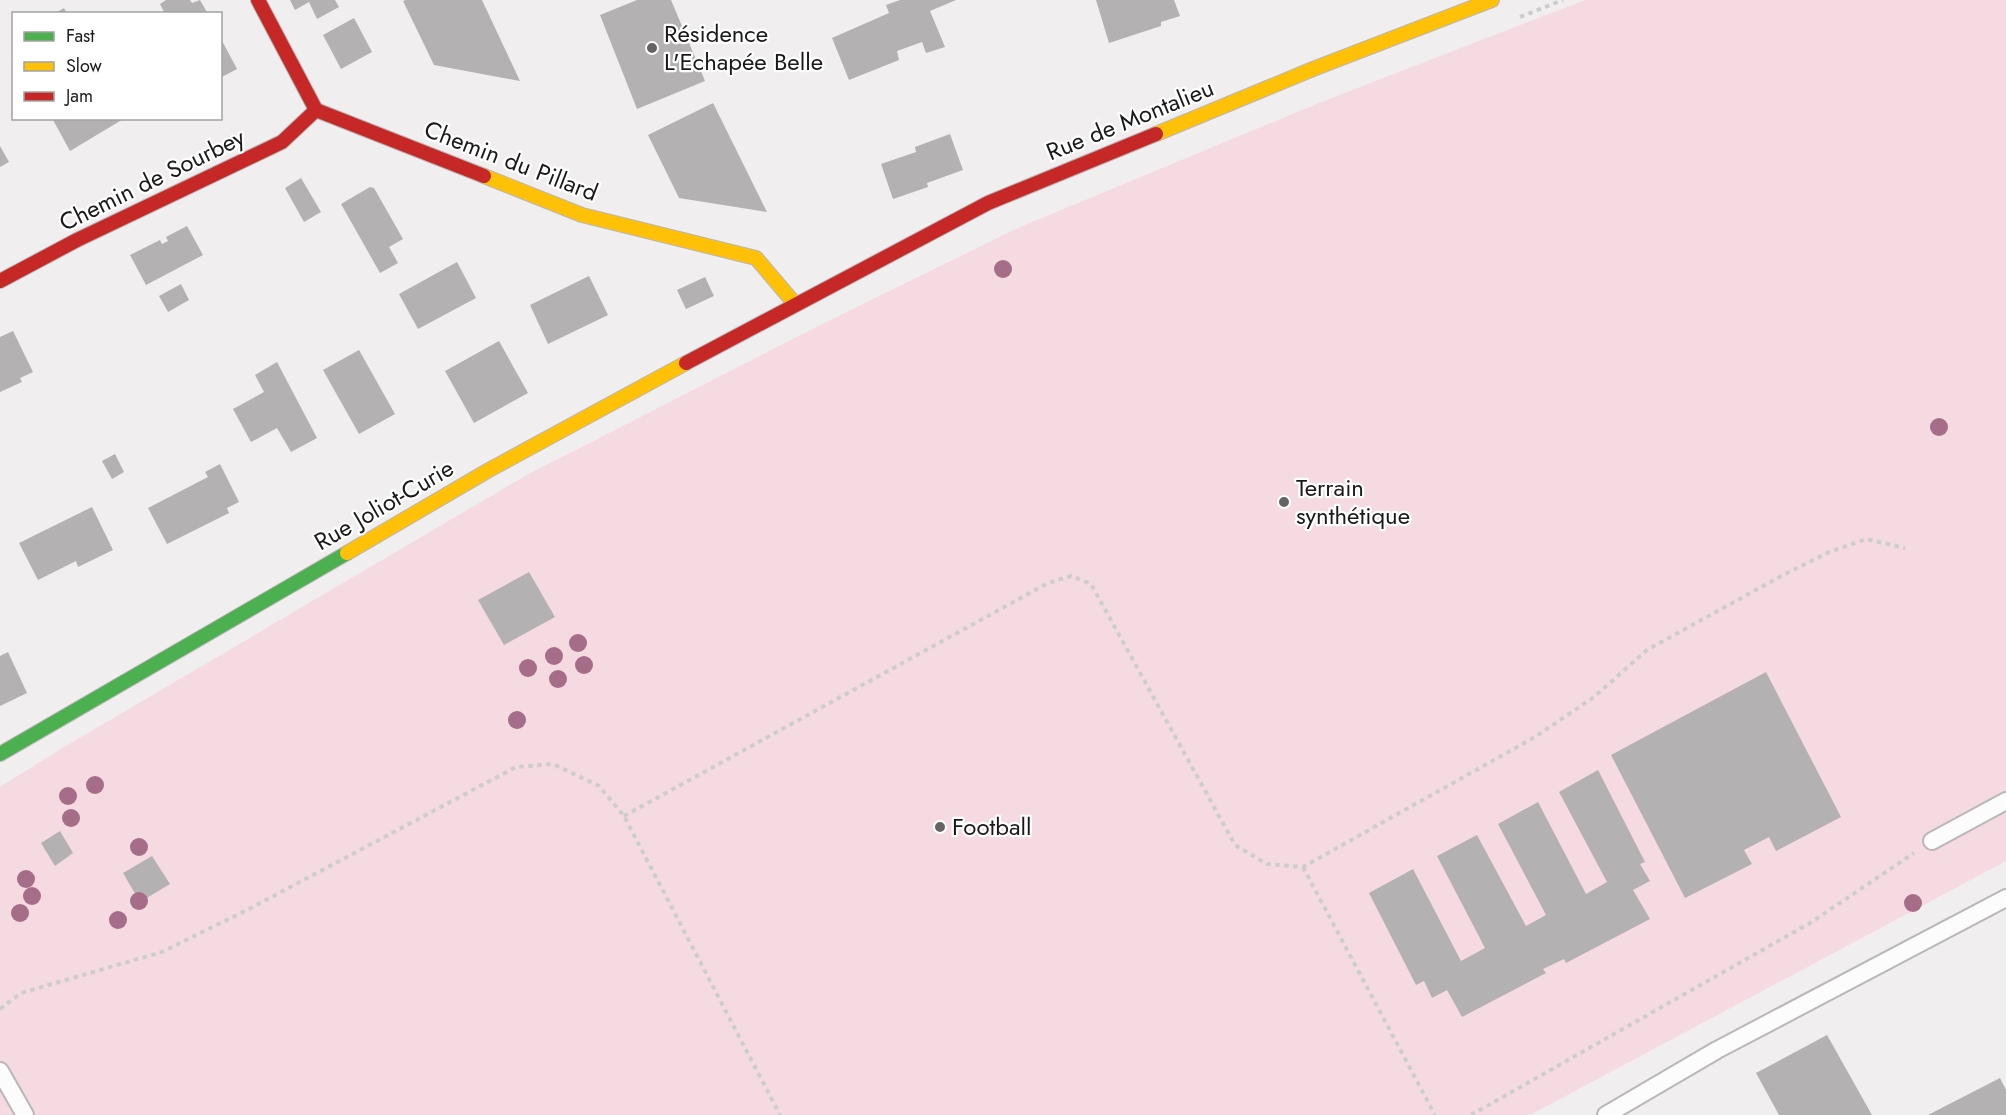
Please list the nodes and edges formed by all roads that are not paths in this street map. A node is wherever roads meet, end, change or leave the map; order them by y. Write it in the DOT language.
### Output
graph roads {
  1 [pos="258,0"];
  2 [pos="1492,0"];
  3 [pos="316,110"];
  4 [pos="0,281"];
  5 [pos="795,304"];
  6 [pos="0,754"];
  7 [pos="2006,801"];
  8 [pos="1932,841"];
  9 [pos="2006,898"];
  10 [pos="0,1071"];
  11 [pos="25,1115"];
  12 [pos="1606,1115"];
  1 -- 3 [label="street"];
  2 -- 5 [label="street, Rue de Montalieu"];
  3 -- 4 [label="street, Chemin de Sourbey"];
  3 -- 5 [label="street, Chemin du Pillard"];
  5 -- 6 [label="street, Rue Joliot-Curie"];
  7 -- 8 [label="lane"];
  9 -- 12 [label="lane"];
  10 -- 11 [label="lane"];
}
